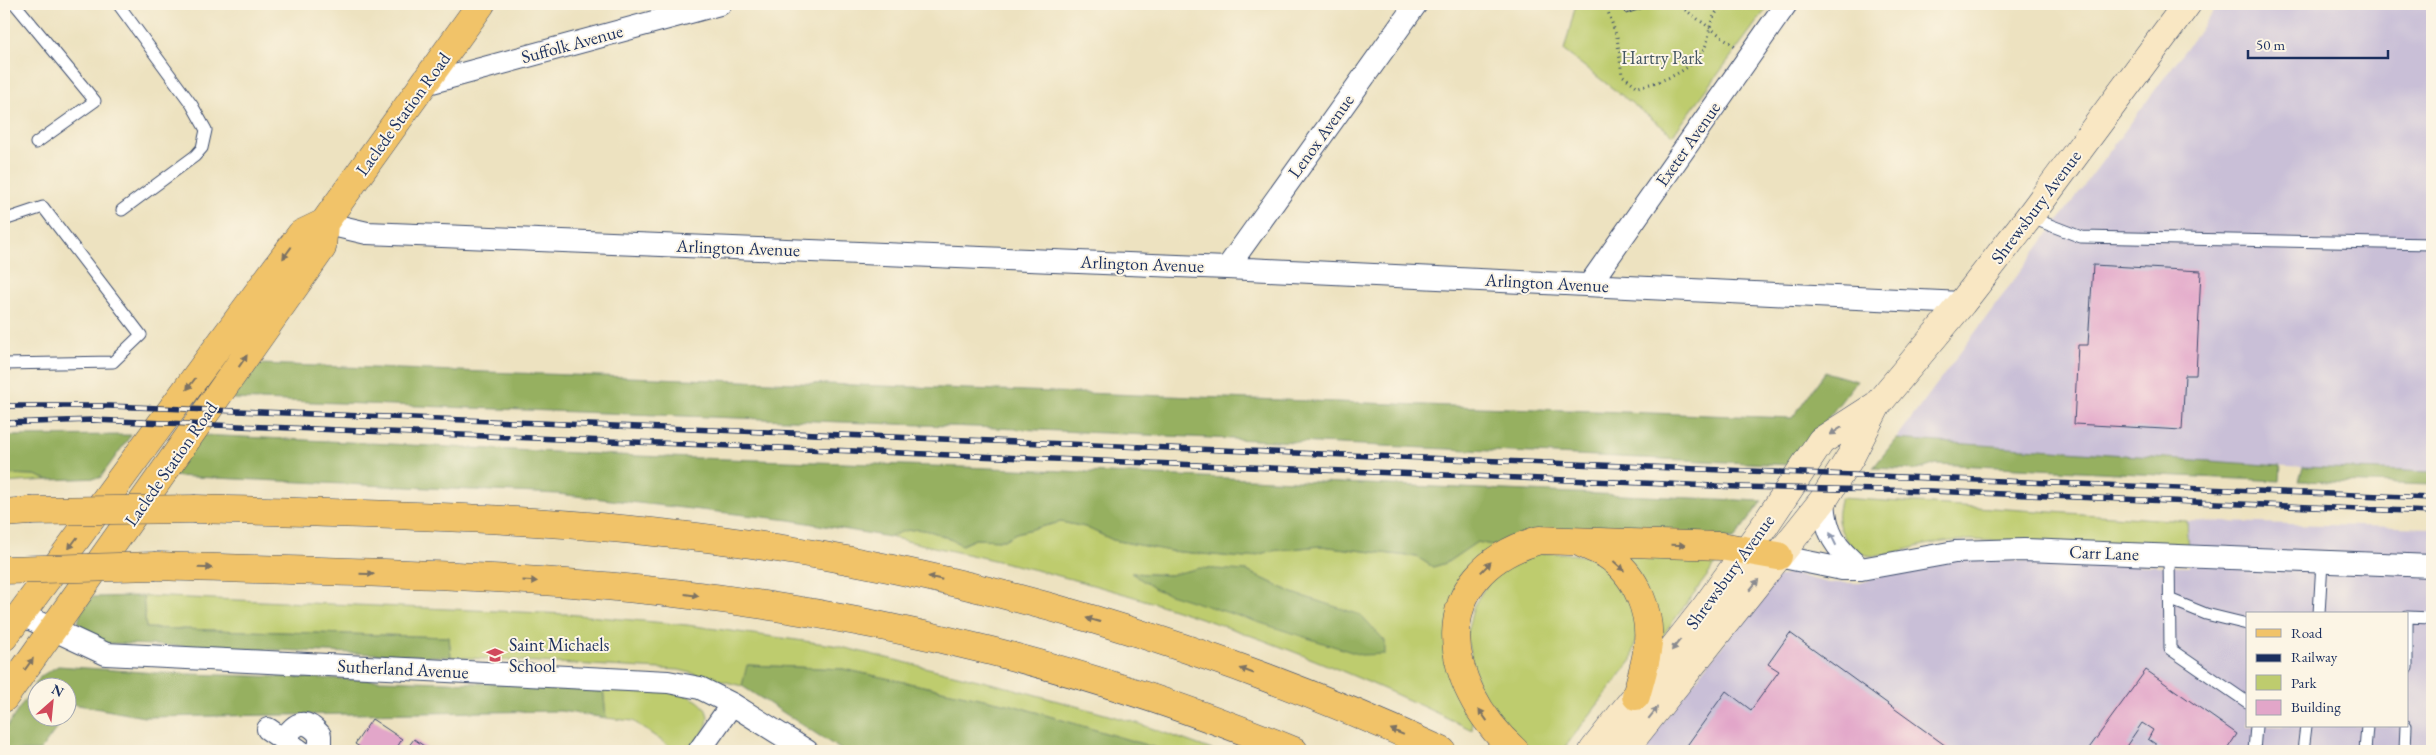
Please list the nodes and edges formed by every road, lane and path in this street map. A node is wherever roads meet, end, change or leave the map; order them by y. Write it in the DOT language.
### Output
graph roads {
  1 [pos="15,4"];
  2 [pos="118,4"];
  3 [pos="481,4"];
  4 [pos="720,4"];
  5 [pos="1416,4"];
  6 [pos="1609,4"];
  7 [pos="1677,4"];
  8 [pos="1724,4"];
  9 [pos="1786,4"];
  10 [pos="2187,4"];
  11 [pos="1709,27"];
  12 [pos="1749,56"];
  13 [pos="425,84"];
  14 [pos="36,143"];
  15 [pos="122,210"];
  16 [pos="2028,217"];
  17 [pos="4,220"];
  18 [pos="324,224"];
  19 [pos="2432,244"];
  20 [pos="1227,268"];
  21 [pos="1589,285"];
  22 [pos="1962,303"];
  23 [pos="4,364"];
  24 [pos="1877,405"];
  25 [pos="1824,499"];
  26 [pos="17,512"];
  27 [pos="1577,541"];
  28 [pos="1747,550"];
  29 [pos="2169,555"];
  30 [pos="1778,556"];
  31 [pos="2322,562"];
  32 [pos="2432,566"];
  33 [pos="1861,569"];
  34 [pos="4,570"];
  35 [pos="2169,599"];
  36 [pos="2319,612"];
  37 [pos="20,614"];
  38 [pos="2408,618"];
  39 [pos="2432,618"];
  40 [pos="2246,624"];
  41 [pos="54,630"];
  42 [pos="4,637"];
  43 [pos="1636,696"];
  44 [pos="4,698"];
  45 [pos="2246,701"];
  46 [pos="732,704"];
  47 [pos="2256,728"];
  48 [pos="2306,728"];
  49 [pos="2367,728"];
  50 [pos="2406,728"];
  51 [pos="284,740"];
  52 [pos="1606,748"];
  53 [pos="316,751"];
  54 [pos="699,751"];
  55 [pos="806,751"];
  56 [pos="1294,751"];
  57 [pos="1442,751"];
  58 [pos="1515,751"];
  59 [pos="2254,751"];
  60 [pos="2302,751"];
  61 [pos="2365,751"];
  62 [pos="2405,751"];
  1 -- 14 [label="lane"];
  2 -- 15 [label="lane"];
  3 -- 13 [label="main road, Laclede Station Road"];
  4 -- 13 [label="street, Suffolk Avenue"];
  5 -- 20 [label="street, Lenox Avenue"];
  6 -- 11 [label="path"];
  7 -- 11 [label="path"];
  8 -- 11 [label="path"];
  9 -- 12 [label="street, Exeter Avenue"];
  10 -- 16 [label="main road, Shrewsbury Avenue"];
  11 -- 12 [label="path"];
  12 -- 21 [label="street, Exeter Avenue"];
  13 -- 18 [label="main road, Laclede Station Road"];
  16 -- 19 [label="lane"];
  16 -- 22 [label="main road, Shrewsbury Avenue"];
  17 -- 23 [label="lane"];
  18 -- 20 [label="street, Arlington Avenue"];
  18 -- 37 [label="main road, Laclede Station Road, one-way"];
  41 -- 18 [label="main road, Laclede Station Road, one-way"];
  20 -- 21 [label="street, Arlington Avenue"];
  21 -- 22 [label="street, Arlington Avenue"];
  22 -- 24 [label="main road, Shrewsbury Avenue"];
  24 -- 25 [label="main road, Shrewsbury Avenue"];
  24 -- 28 [label="main road, Shrewsbury Avenue, one-way"];
  25 -- 30 [label="main road, Shrewsbury Avenue"];
  33 -- 25 [label="street, one-way"];
  57 -- 26 [label="main road, one-way, bridge"];
  27 -- 28 [label="main road, one-way"];
  27 -- 43 [label="main road, one-way"];
  58 -- 27 [label="main road, one-way"];
  28 -- 30 [label="main road"];
  28 -- 43 [label="main road, Shrewsbury Avenue, one-way"];
  29 -- 31 [label="street, Carr Lane"];
  29 -- 33 [label="street, Carr Lane"];
  29 -- 35 [label="lane"];
  30 -- 33 [label="street, Carr Lane"];
  52 -- 30 [label="main road, Shrewsbury Avenue, one-way"];
  31 -- 32 [label="street, Carr Lane"];
  31 -- 36 [label="lane"];
  34 -- 56 [label="main road, one-way, bridge"];
  35 -- 40 [label="lane"];
  35 -- 45 [label="lane"];
  37 -- 41 [label="street, Sutherland Avenue"];
  37 -- 42 [label="main road, Laclede Station Road"];
  38 -- 39 [label="lane"];
  44 -- 41 [label="main road, Laclede Station Road, one-way"];
  41 -- 46 [label="street, Sutherland Avenue"];
  43 -- 52 [label="main road, Shrewsbury Avenue"];
  46 -- 54 [label="street"];
  46 -- 55 [label="street, Sutherland Avenue"];
  47 -- 59 [label="lane"];
  48 -- 60 [label="lane"];
  49 -- 61 [label="lane"];
  50 -- 62 [label="lane"];
  51 -- 53 [label="street"];
}
